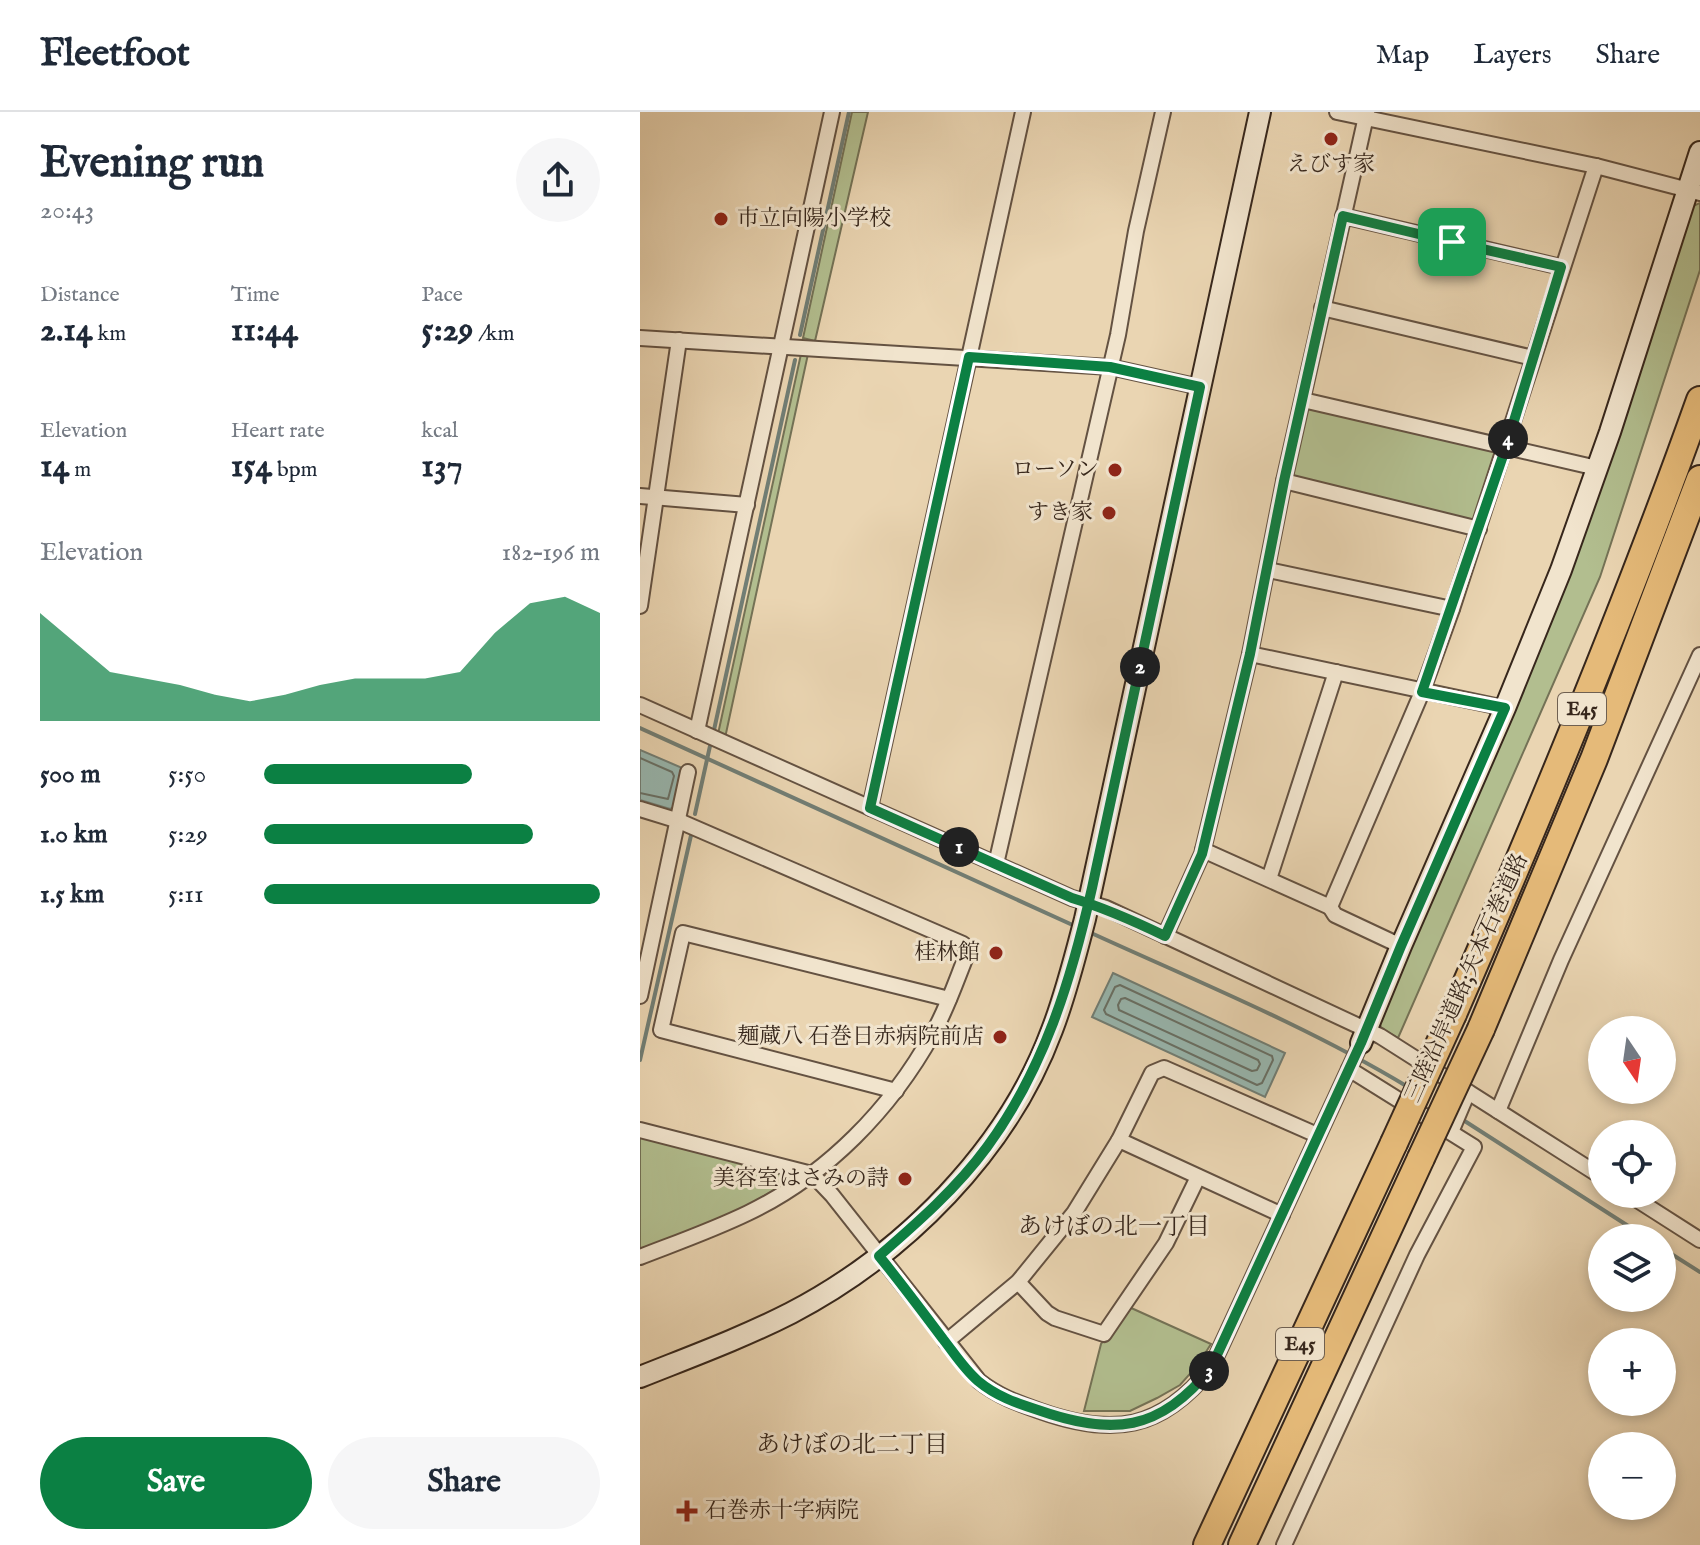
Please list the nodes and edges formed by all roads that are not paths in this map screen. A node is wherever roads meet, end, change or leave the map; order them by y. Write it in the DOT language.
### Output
graph roads {
  1 [pos="832,112"];
  2 [pos="1023,112"];
  3 [pos="1163,112"];
  4 [pos="1260,112"];
  5 [pos="1337,112"];
  6 [pos="1366,115"];
  7 [pos="1700,152"];
  8 [pos="1596,166"];
  9 [pos="1694,192"];
  10 [pos="1343,216"];
  11 [pos="1561,267"];
  12 [pos="1322,308"];
  13 [pos="640,338"];
  14 [pos="679,340"];
  15 [pos="780,346"];
  16 [pos="969,357"];
  17 [pos="1533,358"];
  18 [pos="1110,367"];
  19 [pos="1200,387"];
  20 [pos="1303,400"];
  21 [pos="1700,400"];
  22 [pos="1506,447"];
  23 [pos="1597,468"];
  24 [pos="1700,479"];
  25 [pos="1284,481"];
  26 [pos="640,496"];
  27 [pos="657,497"];
  28 [pos="747,505"];
  29 [pos="1479,529"];
  30 [pos="1268,570"];
  31 [pos="640,606"];
  32 [pos="1452,609"];
  33 [pos="1250,654"];
  34 [pos="1700,655"];
  35 [pos="1336,672"];
  36 [pos="1422,692"];
  37 [pos="640,705"];
  38 [pos="1505,708"];
  39 [pos="697,731"];
  40 [pos="688,772"];
  41 [pos="870,808"];
  42 [pos="640,809"];
  43 [pos="679,821"];
  44 [pos="1203,850"];
  45 [pos="996,864"];
  46 [pos="1269,879"];
  47 [pos="1330,907"];
  48 [pos="1086,912"];
  49 [pos="1165,936"];
  50 [pos="1401,946"];
  51 [pos="640,996"];
  52 [pos="949,999"];
  53 [pos="1358,1051"];
  54 [pos="896,1091"];
  55 [pos="1468,1092"];
  56 [pos="1498,1111"];
  57 [pos="640,1130"];
  58 [pos="1451,1132"];
  59 [pos="1317,1135"];
  60 [pos="1119,1140"];
  61 [pos="1588,1168"];
  62 [pos="812,1174"];
  63 [pos="1198,1177"];
  64 [pos="1650,1208"];
  65 [pos="1282,1215"];
  66 [pos="1700,1240"];
  67 [pos="879,1256"];
  68 [pos="640,1257"];
  69 [pos="1018,1282"];
  70 [pos="946,1342"];
  71 [pos="640,1377"];
  72 [pos="1207,1545"];
  73 [pos="1242,1545"];
  74 [pos="1284,1545"];
  1 -- 15 [label="street"];
  2 -- 16 [label="street"];
  3 -- 18 [label="street"];
  4 -- 19 [label="street"];
  5 -- 6 [label="street"];
  6 -- 8 [label="street"];
  6 -- 10 [label="street"];
  7 -- 9 [label="street"];
  8 -- 9 [label="street"];
  8 -- 11 [label="street"];
  9 -- 23 [label="street"];
  10 -- 11 [label="street"];
  10 -- 12 [label="street"];
  11 -- 17 [label="street"];
  12 -- 17 [label="street"];
  12 -- 20 [label="street"];
  13 -- 14 [label="street"];
  14 -- 15 [label="street"];
  14 -- 27 [label="street"];
  15 -- 16 [label="street"];
  15 -- 28 [label="street"];
  16 -- 18 [label="street"];
  16 -- 41 [label="street"];
  17 -- 22 [label="street"];
  18 -- 19 [label="street"];
  18 -- 45 [label="street"];
  19 -- 48 [label="street"];
  20 -- 22 [label="street"];
  20 -- 25 [label="street"];
  21 -- 72 [label="highway, 三陸沿岸道路;矢本石巻道路 / E45, bridge"];
  22 -- 23 [label="street"];
  22 -- 29 [label="street"];
  23 -- 38 [label="street"];
  24 -- 73 [label="highway, 三陸沿岸道路;矢本石巻道路 / E45, bridge"];
  25 -- 29 [label="street"];
  25 -- 30 [label="street"];
  26 -- 27 [label="street"];
  27 -- 28 [label="street"];
  27 -- 31 [label="street"];
  28 -- 39 [label="street"];
  29 -- 32 [label="street"];
  30 -- 32 [label="street"];
  30 -- 33 [label="street"];
  32 -- 36 [label="street"];
  33 -- 35 [label="street"];
  33 -- 44 [label="street"];
  34 -- 56 [label="street"];
  35 -- 36 [label="street"];
  35 -- 46 [label="street"];
  36 -- 38 [label="street"];
  36 -- 47 [label="street"];
  37 -- 39 [label="street"];
  38 -- 50 [label="street"];
  39 -- 41 [label="street"];
  40 -- 43 [label="street"];
  41 -- 45 [label="street"];
  42 -- 43 [label="street"];
  43 -- 51 [label="street"];
  43 -- 52 [label="street"];
  44 -- 46 [label="street"];
  44 -- 49 [label="street"];
  45 -- 48 [label="street"];
  46 -- 47 [label="street"];
  47 -- 50 [label="street"];
  48 -- 49 [label="street"];
  48 -- 67 [label="street"];
  49 -- 53 [label="street"];
  50 -- 53 [label="street"];
  52 -- 54 [label="street"];
  52 -- 54 [label="street"];
  53 -- 55 [label="street"];
  53 -- 58 [label="street"];
  53 -- 59 [label="street"];
  54 -- 62 [label="street"];
  55 -- 56 [label="street"];
  55 -- 58 [label="street"];
  56 -- 61 [label="street"];
  57 -- 62 [label="street"];
  58 -- 74 [label="street"];
  59 -- 60 [label="street"];
  59 -- 65 [label="street"];
  60 -- 63 [label="street"];
  60 -- 69 [label="street"];
  62 -- 67 [label="street"];
  62 -- 68 [label="street"];
  63 -- 65 [label="street"];
  63 -- 69 [label="street"];
  64 -- 66 [label="street"];
  65 -- 70 [label="street"];
  67 -- 70 [label="street"];
  67 -- 71 [label="street"];
  69 -- 70 [label="street"];
}
